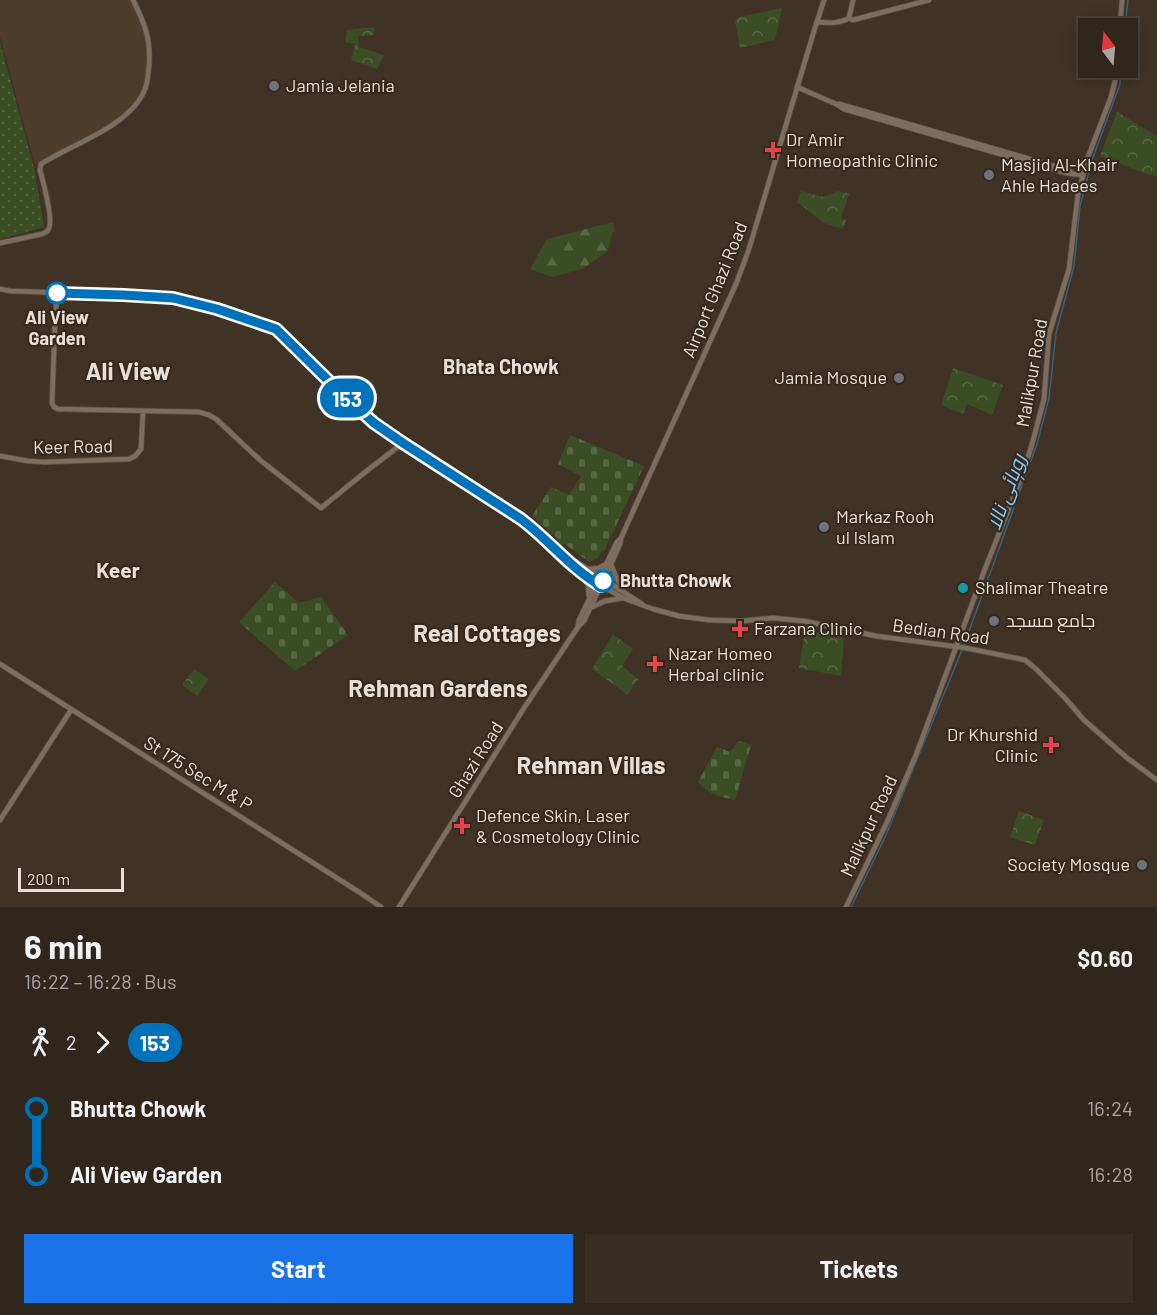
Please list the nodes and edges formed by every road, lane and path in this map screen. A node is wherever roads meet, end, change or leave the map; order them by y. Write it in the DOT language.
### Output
graph roads {
  1 [pos="133,0"];
  2 [pos="824,0"];
  3 [pos="854,0"];
  4 [pos="929,0"];
  5 [pos="1122,0"];
  6 [pos="849,18"];
  7 [pos="1121,18"];
  8 [pos="817,22"];
  9 [pos="1115,78"];
  10 [pos="797,87"];
  11 [pos="1082,175"];
  12 [pos="0,243"];
  13 [pos="0,289"];
  14 [pos="57,293"];
  15 [pos="142,411"];
  16 [pos="403,443"];
  17 [pos="0,456"];
  18 [pos="550,544"];
  19 [pos="609,564"];
  20 [pos="586,569"];
  21 [pos="578,570"];
  22 [pos="600,582"];
  23 [pos="624,596"];
  24 [pos="589,599"];
  25 [pos="591,608"];
  26 [pos="578,627"];
  27 [pos="960,648"];
  28 [pos="0,664"];
  29 [pos="71,710"];
  30 [pos="1157,780"];
  31 [pos="0,820"];
  32 [pos="381,907"];
  33 [pos="399,907"];
  34 [pos="846,907"];
  1 -- 12 [label="street"];
  2 -- 8 [label="street, Airport Ghazi Road"];
  3 -- 6 [label="street"];
  4 -- 6 [label="street"];
  5 -- 7 [label="street"];
  6 -- 8 [label="street"];
  8 -- 10 [label="street, Airport Ghazi Road"];
  9 -- 11 [label="street, Malikpur Road"];
  10 -- 11 [label="street"];
  10 -- 19 [label="street, Airport Ghazi Road"];
  11 -- 27 [label="street, Malikpur Road"];
  13 -- 14 [label="street, Bedian Road"];
  14 -- 15 [label="street"];
  14 -- 16 [label="street, Bedian Road"];
  15 -- 16 [label="street"];
  15 -- 17 [label="street, Keer Road"];
  16 -- 18 [label="street, Bedian Road"];
  18 -- 20 [label="street, Bedian Road"];
  18 -- 21 [label="street, Bedian Road"];
  19 -- 20 [label="street"];
  19 -- 22 [label="street, Airport Ghazi Road"];
  19 -- 23 [label="street"];
  20 -- 22 [label="street, Bedian Road"];
  21 -- 22 [label="street, Bedian Road"];
  21 -- 24 [label="street"];
  22 -- 23 [label="street, Bedian Road"];
  22 -- 24 [label="street, Ghazi Road"];
  22 -- 25 [label="street, Ghazi Road"];
  23 -- 25 [label="street"];
  23 -- 27 [label="street, Bedian Road"];
  24 -- 26 [label="street, Ghazi Road"];
  25 -- 26 [label="street, Ghazi Road"];
  26 -- 33 [label="street, Ghazi Road"];
  27 -- 30 [label="street, Bedian Road"];
  27 -- 34 [label="street, Malikpur Road"];
  28 -- 29 [label="street, St 175 Sec M & P"];
  29 -- 31 [label="street"];
  29 -- 32 [label="street, St 175 Sec M & P"];
}
